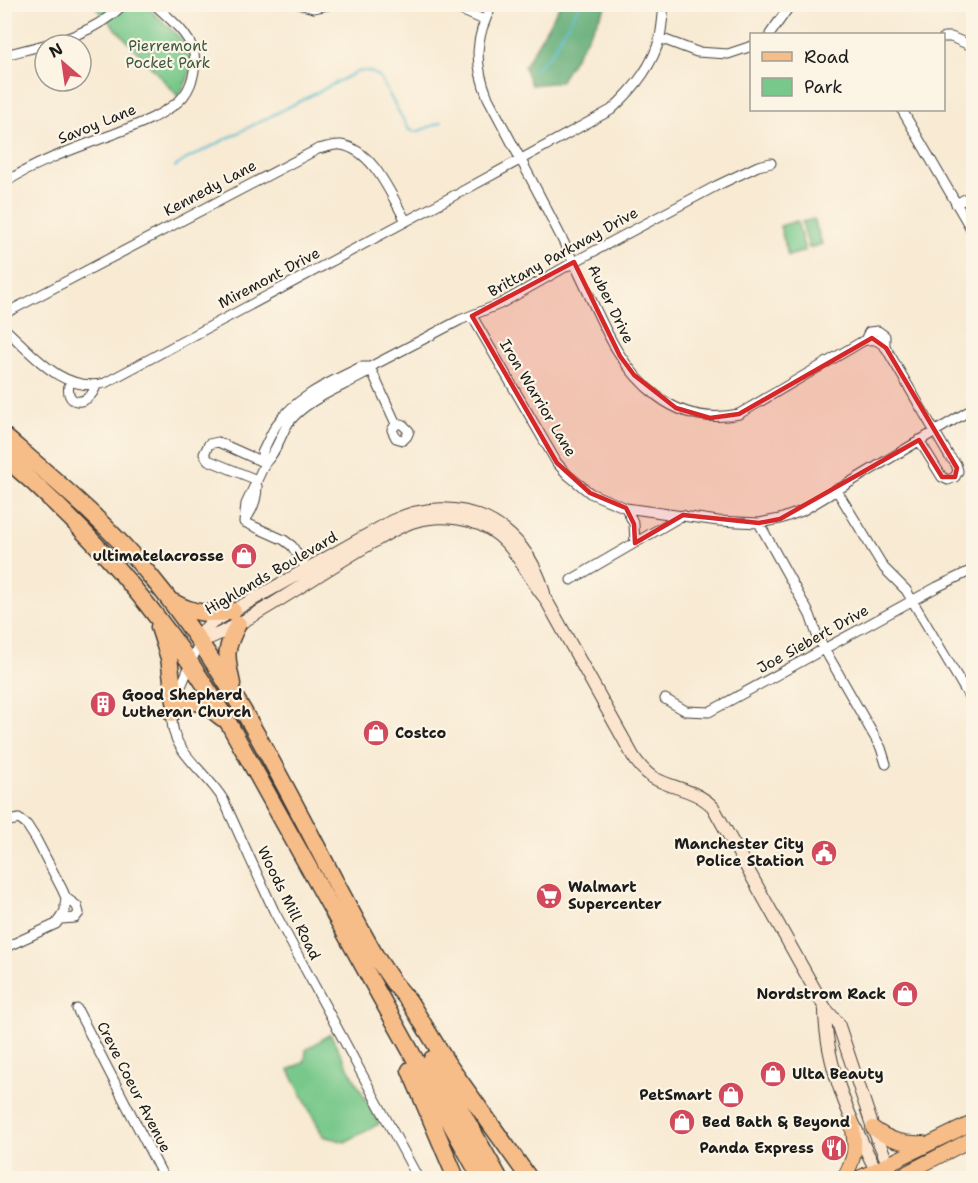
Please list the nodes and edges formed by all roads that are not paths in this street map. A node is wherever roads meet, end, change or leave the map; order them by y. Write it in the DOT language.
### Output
graph roads {
  1 [pos="124,4"];
  2 [pos="154,4"];
  3 [pos="299,4"];
  4 [pos="332,4"];
  5 [pos="447,4"];
  6 [pos="493,4"];
  7 [pos="664,4"];
  8 [pos="791,4"];
  9 [pos="484,20"];
  10 [pos="771,33"];
  11 [pos="945,37"];
  12 [pos="660,38"];
  13 [pos="750,47"];
  14 [pos="974,47"];
  15 [pos="4,55"];
  16 [pos="903,111"];
  17 [pos="520,160"];
  18 [pos="771,163"];
  19 [pos="4,183"];
  20 [pos="974,194"];
  21 [pos="956,204"];
  22 [pos="406,221"];
  23 [pos="974,234"];
  24 [pos="574,262"];
  25 [pos="4,314"];
  26 [pos="472,316"];
  27 [pos="4,328"];
  28 [pos="370,367"];
  29 [pos="70,381"];
  30 [pos="96,386"];
  31 [pos="974,408"];
  32 [pos="396,424"];
  33 [pos="935,431"];
  34 [pos="4,436"];
  35 [pos="919,440"];
  36 [pos="4,457"];
  37 [pos="265,463"];
  38 [pos="257,480"];
  39 [pos="836,489"];
  40 [pos="626,508"];
  41 [pos="683,515"];
  42 [pos="759,523"];
  43 [pos="635,543"];
  44 [pos="974,569"];
  45 [pos="310,573"];
  46 [pos="571,580"];
  47 [pos="171,601"];
  48 [pos="913,601"];
  49 [pos="150,607"];
  50 [pos="235,617"];
  51 [pos="175,639"];
  52 [pos="200,641"];
  53 [pos="825,650"];
  54 [pos="190,662"];
  55 [pos="234,693"];
  56 [pos="664,699"];
  57 [pos="974,705"];
  58 [pos="173,708"];
  59 [pos="229,724"];
  60 [pos="886,764"];
  61 [pos="4,822"];
  62 [pos="66,898"];
  63 [pos="61,919"];
  64 [pos="4,948"];
  65 [pos="393,982"];
  66 [pos="373,984"];
  67 [pos="825,1008"];
  68 [pos="77,1009"];
  69 [pos="974,1122"];
  70 [pos="852,1123"];
  71 [pos="873,1128"];
  72 [pos="974,1138"];
  73 [pos="931,1142"];
  74 [pos="888,1163"];
  75 [pos="877,1174"];
  76 [pos="164,1179"];
  77 [pos="418,1179"];
  78 [pos="456,1179"];
  79 [pos="481,1179"];
  80 [pos="499,1179"];
  81 [pos="529,1179"];
  82 [pos="844,1179"];
  83 [pos="859,1179"];
  84 [pos="896,1179"];
  1 -- 15 [label="street"];
  2 -- 19 [label="street, Savoy Lane"];
  3 -- 4 [label="street"];
  5 -- 9 [label="street"];
  6 -- 9 [label="street, Auber Drive"];
  7 -- 12 [label="street, Miremont Drive"];
  8 -- 10 [label="street"];
  9 -- 17 [label="street, Auber Drive"];
  11 -- 14 [label="street"];
  12 -- 13 [label="street"];
  12 -- 17 [label="street, Miremont Drive"];
  16 -- 21 [label="street"];
  17 -- 22 [label="street, Miremont Drive"];
  17 -- 24 [label="street, Auber Drive"];
  18 -- 24 [label="street, Brittany Parkway Drive"];
  20 -- 21 [label="street"];
  21 -- 23 [label="street"];
  22 -- 25 [label="street, Kennedy Lane"];
  22 -- 30 [label="street, Miremont Drive"];
  24 -- 26 [label="street, Brittany Parkway Drive"];
  24 -- 33 [label="street, Auber Drive"];
  26 -- 28 [label="street, Brittany Parkway Drive"];
  26 -- 40 [label="street, Iron Warrior Lane"];
  27 -- 29 [label="street, Miremont Drive"];
  28 -- 32 [label="street"];
  28 -- 37 [label="street, Brittany Parkway Drive"];
  29 -- 30 [label="street, Miremont Drive"];
  29 -- 30 [label="street, Miremont Drive"];
  31 -- 33 [label="street, Iron Warrior Lane"];
  33 -- 35 [label="street, Iron Warrior Lane"];
  33 -- 35 [label="street"];
  34 -- 47 [label="highway"];
  35 -- 39 [label="street, Iron Warrior Lane"];
  36 -- 49 [label="highway"];
  37 -- 38 [label="street, Brittany Parkway Drive"];
  37 -- 38 [label="street"];
  38 -- 45 [label="street, Brittany Parkway Drive"];
  39 -- 42 [label="street, Iron Warrior Lane"];
  39 -- 48 [label="street"];
  40 -- 41 [label="street, Iron Warrior Lane"];
  40 -- 43 [label="street"];
  41 -- 42 [label="street, Iron Warrior Lane"];
  41 -- 43 [label="street"];
  42 -- 53 [label="street"];
  43 -- 46 [label="street"];
  44 -- 48 [label="street, Joe Siebert Drive"];
  45 -- 50 [label="street, Highlands Boulevard"];
  45 -- 67 [label="street, Highlands Boulevard"];
  47 -- 50 [label="highway"];
  47 -- 52 [label="highway"];
  48 -- 53 [label="street, Joe Siebert Drive"];
  48 -- 57 [label="street"];
  49 -- 51 [label="highway"];
  49 -- 58 [label="highway"];
  50 -- 52 [label="street, Highlands Boulevard"];
  50 -- 55 [label="highway"];
  51 -- 52 [label="highway"];
  51 -- 54 [label="highway"];
  52 -- 54 [label="street, Woods Mill Road"];
  52 -- 55 [label="highway"];
  53 -- 56 [label="street, Joe Siebert Drive"];
  53 -- 60 [label="street"];
  54 -- 58 [label="street, Woods Mill Road"];
  54 -- 59 [label="highway"];
  55 -- 65 [label="highway"];
  58 -- 59 [label="highway"];
  58 -- 77 [label="street, Woods Mill Road"];
  59 -- 66 [label="highway"];
  61 -- 62 [label="street"];
  62 -- 63 [label="street"];
  62 -- 63 [label="street"];
  63 -- 64 [label="street"];
  65 -- 80 [label="highway"];
  65 -- 81 [label="highway"];
  66 -- 78 [label="highway"];
  66 -- 79 [label="highway"];
  67 -- 70 [label="street, Highlands Boulevard"];
  67 -- 71 [label="street, Highlands Boulevard"];
  68 -- 76 [label="street, Creve Coeur Avenue"];
  69 -- 73 [label="main road"];
  70 -- 75 [label="street, Highlands Boulevard"];
  70 -- 82 [label="main road"];
  71 -- 73 [label="main road"];
  71 -- 74 [label="street, Highlands Boulevard"];
  72 -- 84 [label="main road"];
  73 -- 74 [label="main road"];
  74 -- 75 [label="main road"];
  74 -- 84 [label="street, Highlands Boulevard"];
  75 -- 83 [label="main road"];
}
